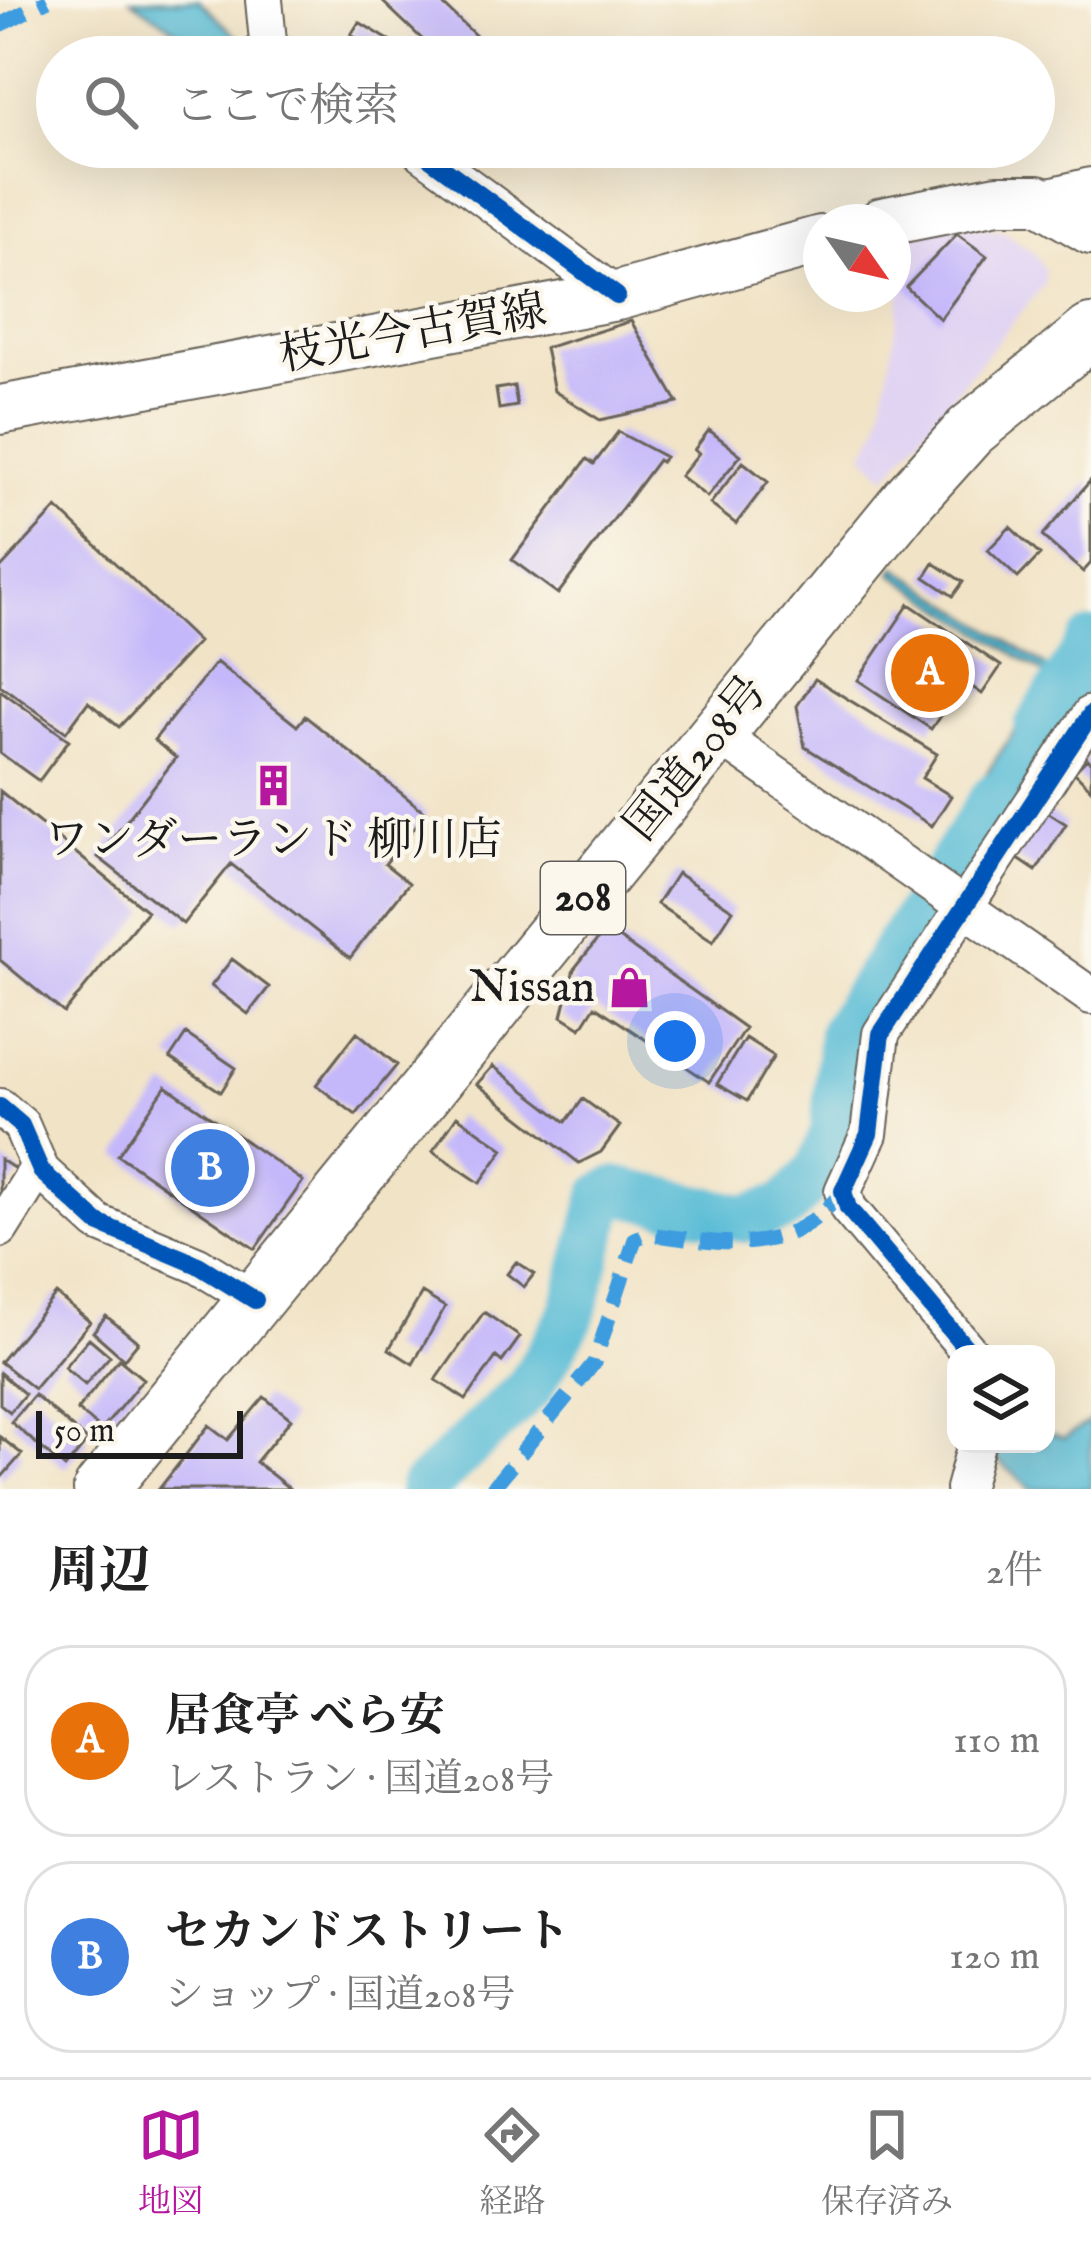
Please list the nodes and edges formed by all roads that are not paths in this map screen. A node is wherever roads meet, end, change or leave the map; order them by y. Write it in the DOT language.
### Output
graph roads {
  1 [pos="264,0"];
  2 [pos="267,36"];
  3 [pos="443,168"];
  4 [pos="1091,186"];
  5 [pos="1038,199"];
  6 [pos="911,216"];
  7 [pos="1091,230"];
  8 [pos="803,245"];
  9 [pos="617,296"];
  10 [pos="1091,332"];
  11 [pos="0,410"];
  12 [pos="1091,714"];
  13 [pos="717,734"];
  14 [pos="964,908"];
  15 [pos="1091,996"];
  16 [pos="0,1107"];
  17 [pos="39,1167"];
  18 [pos="0,1228"];
  19 [pos="255,1300"];
  20 [pos="963,1345"];
  21 [pos="974,1453"];
  22 [pos="101,1489"];
  23 [pos="964,1489"];
  1 -- 2 [label="street"];
  3 -- 9 [label="street"];
  4 -- 5 [label="street"];
  5 -- 6 [label="main road"];
  5 -- 7 [label="main road"];
  8 -- 9 [label="main road, 枝光今古賀線"];
  9 -- 11 [label="main road, 枝光今古賀線"];
  10 -- 13 [label="highway, 国道208号 / 208"];
  12 -- 14 [label="street"];
  13 -- 14 [label="street"];
  13 -- 19 [label="highway, 国道208号 / 208"];
  14 -- 15 [label="street"];
  14 -- 20 [label="street"];
  16 -- 17 [label="street"];
  17 -- 18 [label="street"];
  17 -- 19 [label="street"];
  19 -- 22 [label="highway, 国道208号 / 208"];
  21 -- 23 [label="street"];
}
